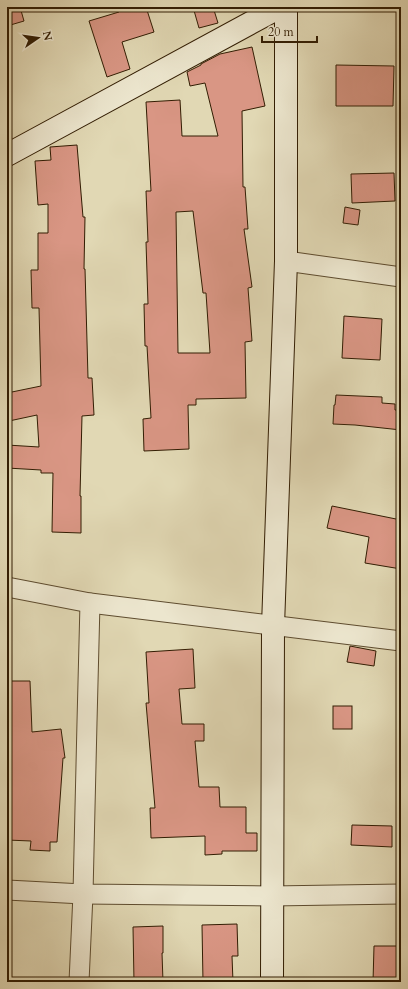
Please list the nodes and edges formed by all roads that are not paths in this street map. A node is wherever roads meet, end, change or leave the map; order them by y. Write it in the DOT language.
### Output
graph roads {
  1 [pos="280,7"];
  2 [pos="286,7"];
  3 [pos="7,155"];
  4 [pos="286,261"];
  5 [pos="401,277"];
  6 [pos="7,586"];
  7 [pos="90,603"];
  8 [pos="273,626"];
  9 [pos="401,641"];
  10 [pos="7,890"];
  11 [pos="83,894"];
  12 [pos="401,894"];
  13 [pos="272,896"];
  14 [pos="79,982"];
  15 [pos="272,982"];
  1 -- 3 [label="street"];
  2 -- 4 [label="street"];
  4 -- 5 [label="street"];
  4 -- 8 [label="street"];
  6 -- 7 [label="street"];
  7 -- 8 [label="street"];
  7 -- 11 [label="street"];
  8 -- 9 [label="street"];
  8 -- 13 [label="street"];
  10 -- 11 [label="street"];
  11 -- 13 [label="street"];
  11 -- 14 [label="street"];
  12 -- 13 [label="street"];
  13 -- 15 [label="street"];
}
